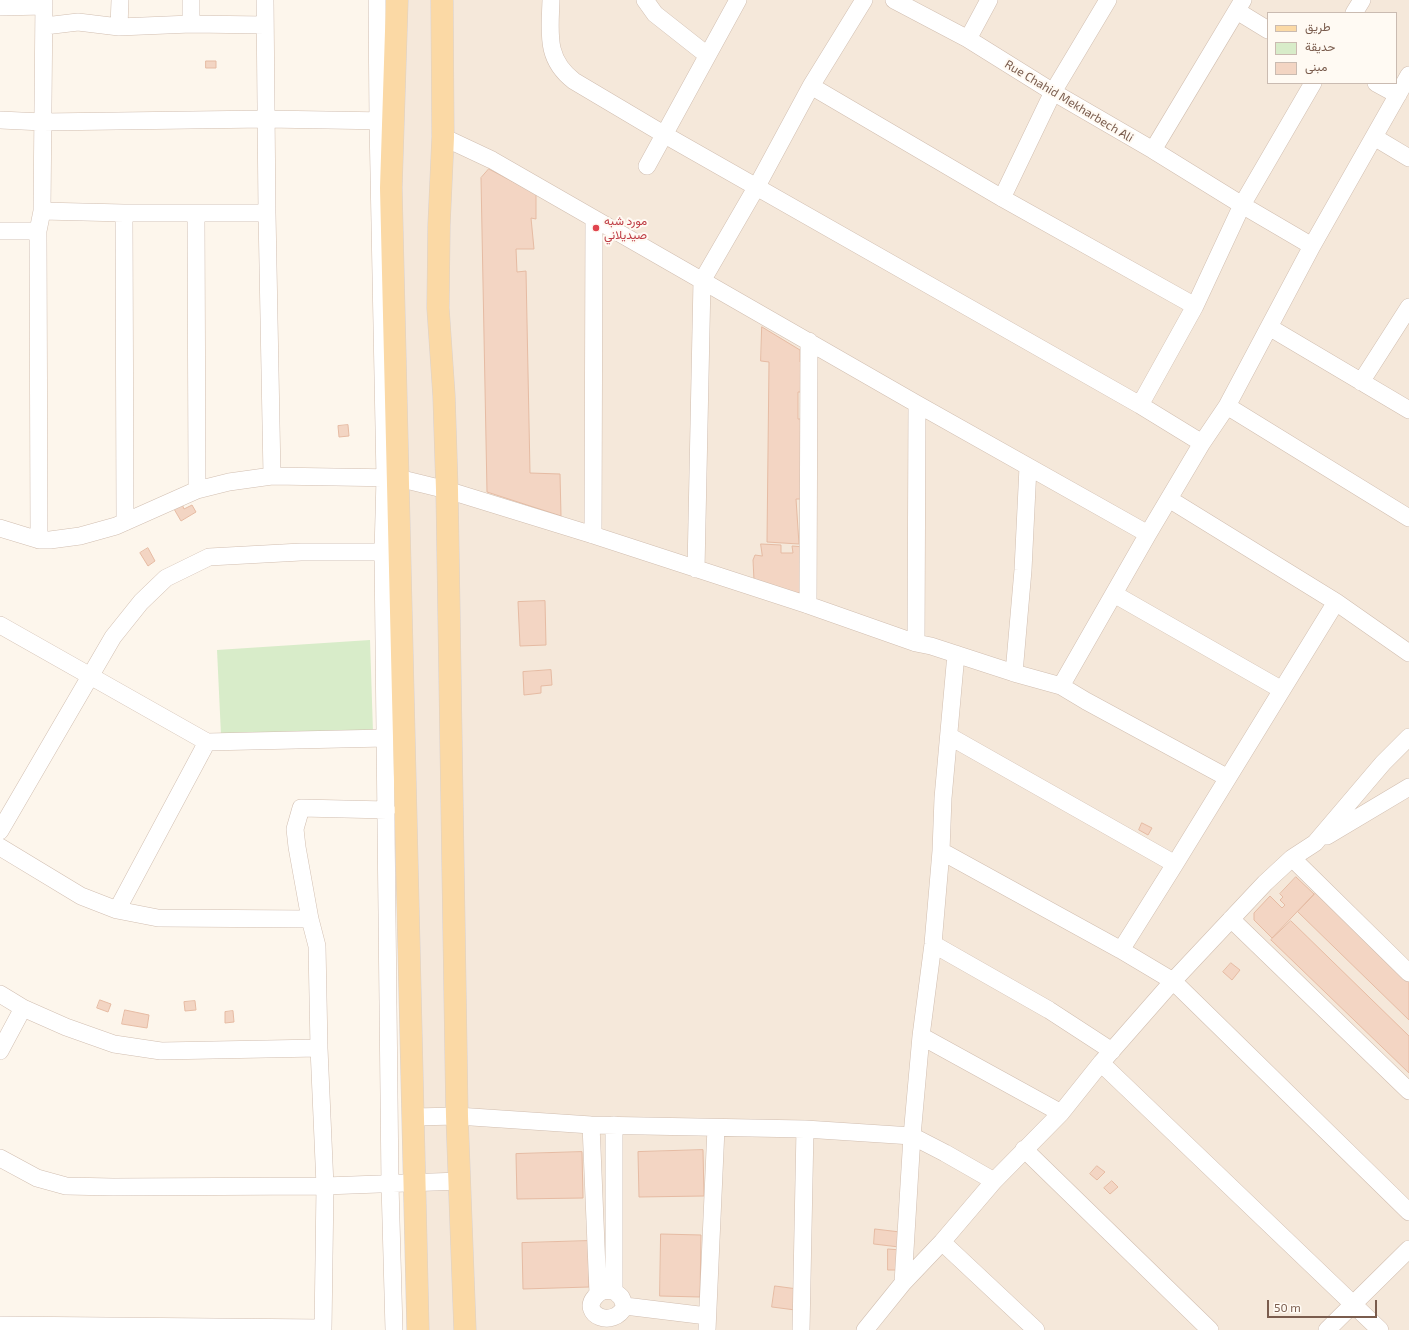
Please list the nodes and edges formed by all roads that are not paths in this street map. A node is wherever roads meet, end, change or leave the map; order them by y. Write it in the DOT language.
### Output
graph roads {
  1 [pos="120,0"];
  2 [pos="191,0"];
  3 [pos="265,0"];
  4 [pos="377,0"];
  5 [pos="397,0"];
  6 [pos="442,0"];
  7 [pos="551,0"];
  8 [pos="646,0"];
  9 [pos="738,0"];
  10 [pos="864,0"];
  11 [pos="894,0"];
  12 [pos="990,0"];
  13 [pos="1108,0"];
  14 [pos="1362,0"];
  15 [pos="44,3"];
  16 [pos="1240,5"];
  17 [pos="0,7"];
  18 [pos="1355,12"];
  19 [pos="191,24"];
  20 [pos="265,25"];
  21 [pos="45,26"];
  22 [pos="119,27"];
  23 [pos="1267,29"];
  24 [pos="968,39"];
  25 [pos="707,55"];
  26 [pos="1409,75"];
  27 [pos="1312,84"];
  28 [pos="1378,84"];
  29 [pos="811,86"];
  30 [pos="1053,92"];
  31 [pos="1398,95"];
  32 [pos="266,119"];
  33 [pos="0,120"];
  34 [pos="385,121"];
  35 [pos="43,122"];
  36 [pos="665,135"];
  37 [pos="443,137"];
  38 [pos="1374,137"];
  39 [pos="1153,150"];
  40 [pos="1409,158"];
  41 [pos="647,166"];
  42 [pos="757,186"];
  43 [pos="1002,198"];
  44 [pos="1242,205"];
  45 [pos="42,211"];
  46 [pos="196,213"];
  47 [pos="267,213"];
  48 [pos="124,214"];
  49 [pos="594,219"];
  50 [pos="0,231"];
  51 [pos="38,231"];
  52 [pos="1312,246"];
  53 [pos="702,281"];
  54 [pos="1195,306"];
  55 [pos="1409,307"];
  56 [pos="1269,327"];
  57 [pos="809,342"];
  58 [pos="1361,382"];
  59 [pos="917,404"];
  60 [pos="1140,405"];
  61 [pos="1227,406"];
  62 [pos="1409,410"];
  63 [pos="1202,443"];
  64 [pos="1028,467"];
  65 [pos="272,476"];
  66 [pos="392,478"];
  67 [pos="197,490"];
  68 [pos="447,490"];
  69 [pos="1169,499"];
  70 [pos="1409,518"];
  71 [pos="125,522"];
  72 [pos="0,528"];
  73 [pos="1148,534"];
  74 [pos="593,535"];
  75 [pos="38,540"];
  76 [pos="383,552"];
  77 [pos="696,569"];
  78 [pos="1114,594"];
  79 [pos="1336,602"];
  80 [pos="808,605"];
  81 [pos="0,625"];
  82 [pos="916,643"];
  83 [pos="1409,651"];
  84 [pos="956,654"];
  85 [pos="1014,673"];
  86 [pos="90,676"];
  87 [pos="1061,686"];
  88 [pos="1282,690"];
  89 [pos="949,736"];
  90 [pos="1409,737"];
  91 [pos="386,738"];
  92 [pos="206,742"];
  93 [pos="1228,778"];
  94 [pos="1409,787"];
  95 [pos="387,810"];
  96 [pos="0,831"];
  97 [pos="1314,843"];
  98 [pos="0,847"];
  99 [pos="941,851"];
  100 [pos="1292,858"];
  101 [pos="1175,864"];
  102 [pos="117,910"];
  103 [pos="310,919"];
  104 [pos="1231,919"];
  105 [pos="933,944"];
  106 [pos="1121,950"];
  107 [pos="1409,973"];
  108 [pos="1173,981"];
  109 [pos="0,994"];
  110 [pos="23,1008"];
  111 [pos="921,1036"];
  112 [pos="319,1048"];
  113 [pos="0,1051"];
  114 [pos="1106,1057"];
  115 [pos="1409,1091"];
  116 [pos="1061,1113"];
  117 [pos="457,1116"];
  118 [pos="414,1117"];
  119 [pos="592,1125"];
  120 [pos="614,1125"];
  121 [pos="716,1128"];
  122 [pos="805,1129"];
  123 [pos="912,1136"];
  124 [pos="1024,1149"];
  125 [pos="0,1158"];
  126 [pos="460,1181"];
  127 [pos="994,1181"];
  128 [pos="415,1183"];
  129 [pos="390,1184"];
  130 [pos="325,1186"];
  131 [pos="1409,1212"];
  132 [pos="942,1242"];
  133 [pos="1409,1249"];
  134 [pos="903,1283"];
  135 [pos="606,1292"];
  136 [pos="1353,1305"];
  137 [pos="625,1306"];
  138 [pos="707,1323"];
  139 [pos="0,1325"];
  140 [pos="131,1328"];
  141 [pos="323,1329"];
  142 [pos="394,1330"];
  143 [pos="418,1330"];
  144 [pos="465,1330"];
  145 [pos="801,1330"];
  146 [pos="865,1330"];
  147 [pos="1036,1330"];
  148 [pos="1210,1330"];
  149 [pos="1327,1330"];
  150 [pos="1380,1330"];
  1 -- 22 [label="street"];
  2 -- 19 [label="street"];
  3 -- 20 [label="street"];
  4 -- 34 [label="street"];
  5 -- 34 [label="main road"];
  6 -- 37 [label="main road"];
  7 -- 36 [label="street"];
  8 -- 25 [label="street"];
  9 -- 25 [label="street"];
  10 -- 29 [label="street"];
  11 -- 24 [label="street, Rue Chahid Mekharbech Ali"];
  12 -- 24 [label="street"];
  13 -- 30 [label="street"];
  14 -- 18 [label="street"];
  15 -- 17 [label="street"];
  15 -- 21 [label="street"];
  16 -- 23 [label="street"];
  16 -- 39 [label="street"];
  19 -- 20 [label="street"];
  19 -- 22 [label="street"];
  20 -- 32 [label="street"];
  21 -- 22 [label="street"];
  21 -- 35 [label="street"];
  24 -- 30 [label="street, Rue Chahid Mekharbech Ali"];
  25 -- 36 [label="street"];
  26 -- 31 [label="street"];
  27 -- 44 [label="street"];
  28 -- 31 [label="street"];
  29 -- 42 [label="street"];
  29 -- 43 [label="street"];
  30 -- 39 [label="street, Rue Chahid Mekharbech Ali"];
  30 -- 43 [label="street"];
  31 -- 38 [label="street"];
  32 -- 34 [label="street"];
  32 -- 35 [label="street"];
  32 -- 47 [label="street"];
  33 -- 35 [label="street"];
  34 -- 66 [label="main road"];
  35 -- 45 [label="street"];
  36 -- 41 [label="street"];
  36 -- 42 [label="street"];
  37 -- 49 [label="street"];
  37 -- 68 [label="main road"];
  38 -- 40 [label="street"];
  38 -- 52 [label="street"];
  39 -- 44 [label="street, Rue Chahid Mekharbech Ali"];
  42 -- 53 [label="street"];
  42 -- 60 [label="street"];
  43 -- 54 [label="street"];
  44 -- 52 [label="street, Rue Chahid Mekharbech Ali"];
  44 -- 54 [label="street"];
  45 -- 48 [label="street"];
  45 -- 51 [label="street"];
  46 -- 47 [label="street"];
  46 -- 48 [label="street"];
  46 -- 67 [label="street"];
  47 -- 65 [label="street"];
  48 -- 71 [label="street"];
  49 -- 53 [label="street"];
  49 -- 74 [label="street"];
  50 -- 51 [label="street"];
  51 -- 75 [label="street"];
  52 -- 56 [label="street"];
  53 -- 57 [label="street"];
  53 -- 77 [label="street"];
  54 -- 60 [label="street"];
  55 -- 58 [label="street"];
  56 -- 58 [label="street"];
  56 -- 61 [label="street"];
  57 -- 59 [label="street"];
  57 -- 80 [label="street"];
  58 -- 62 [label="street"];
  59 -- 64 [label="street"];
  59 -- 82 [label="street"];
  60 -- 63 [label="street"];
  61 -- 63 [label="street"];
  61 -- 70 [label="street"];
  63 -- 69 [label="street"];
  64 -- 73 [label="street"];
  64 -- 85 [label="street"];
  65 -- 66 [label="street"];
  65 -- 67 [label="street"];
  66 -- 68 [label="street"];
  66 -- 76 [label="street"];
  66 -- 118 [label="main road"];
  67 -- 71 [label="street"];
  68 -- 74 [label="street"];
  68 -- 117 [label="main road"];
  69 -- 73 [label="street"];
  69 -- 79 [label="street"];
  71 -- 75 [label="street"];
  72 -- 75 [label="street"];
  73 -- 78 [label="street"];
  74 -- 77 [label="street"];
  76 -- 86 [label="street"];
  76 -- 91 [label="street"];
  77 -- 80 [label="street"];
  78 -- 87 [label="street"];
  78 -- 88 [label="street"];
  79 -- 83 [label="street"];
  79 -- 88 [label="street"];
  80 -- 82 [label="street"];
  81 -- 86 [label="street"];
  82 -- 84 [label="street"];
  84 -- 85 [label="street"];
  84 -- 89 [label="street"];
  85 -- 87 [label="street"];
  86 -- 92 [label="street"];
  86 -- 96 [label="street"];
  87 -- 93 [label="street"];
  88 -- 93 [label="street"];
  89 -- 99 [label="street"];
  89 -- 101 [label="street"];
  90 -- 97 [label="street"];
  91 -- 92 [label="street"];
  91 -- 95 [label="street"];
  92 -- 102 [label="street"];
  93 -- 101 [label="street"];
  94 -- 97 [label="street"];
  95 -- 103 [label="street"];
  95 -- 129 [label="street"];
  97 -- 100 [label="street"];
  98 -- 102 [label="street"];
  99 -- 105 [label="street"];
  99 -- 106 [label="street"];
  100 -- 104 [label="street"];
  100 -- 107 [label="street"];
  101 -- 106 [label="street"];
  102 -- 103 [label="street"];
  103 -- 112 [label="street"];
  104 -- 108 [label="street"];
  104 -- 115 [label="street"];
  105 -- 111 [label="street"];
  105 -- 114 [label="street"];
  106 -- 108 [label="street"];
  108 -- 114 [label="street"];
  108 -- 131 [label="street"];
  109 -- 110 [label="street"];
  110 -- 112 [label="street"];
  110 -- 113 [label="street"];
  111 -- 116 [label="street"];
  111 -- 123 [label="street"];
  112 -- 130 [label="street"];
  114 -- 116 [label="street"];
  114 -- 136 [label="street"];
  116 -- 124 [label="street"];
  117 -- 118 [label="street"];
  117 -- 119 [label="street"];
  117 -- 126 [label="main road"];
  118 -- 128 [label="main road"];
  119 -- 120 [label="street"];
  119 -- 135 [label="street"];
  120 -- 121 [label="street"];
  120 -- 135 [label="street"];
  121 -- 122 [label="street"];
  121 -- 138 [label="street"];
  122 -- 123 [label="street"];
  122 -- 145 [label="street"];
  123 -- 127 [label="street"];
  123 -- 134 [label="street"];
  124 -- 127 [label="street"];
  124 -- 148 [label="street"];
  125 -- 130 [label="street"];
  126 -- 128 [label="street"];
  126 -- 144 [label="main road"];
  127 -- 132 [label="street"];
  128 -- 129 [label="street"];
  128 -- 143 [label="main road"];
  129 -- 130 [label="street"];
  129 -- 142 [label="street"];
  130 -- 141 [label="street"];
  132 -- 134 [label="street"];
  132 -- 147 [label="street"];
  133 -- 136 [label="street"];
  134 -- 146 [label="street"];
  135 -- 137 [label="street"];
  135 -- 137 [label="street"];
  136 -- 149 [label="street"];
  136 -- 150 [label="street"];
  137 -- 138 [label="street"];
  139 -- 140 [label="street"];
  140 -- 141 [label="street"];
}
